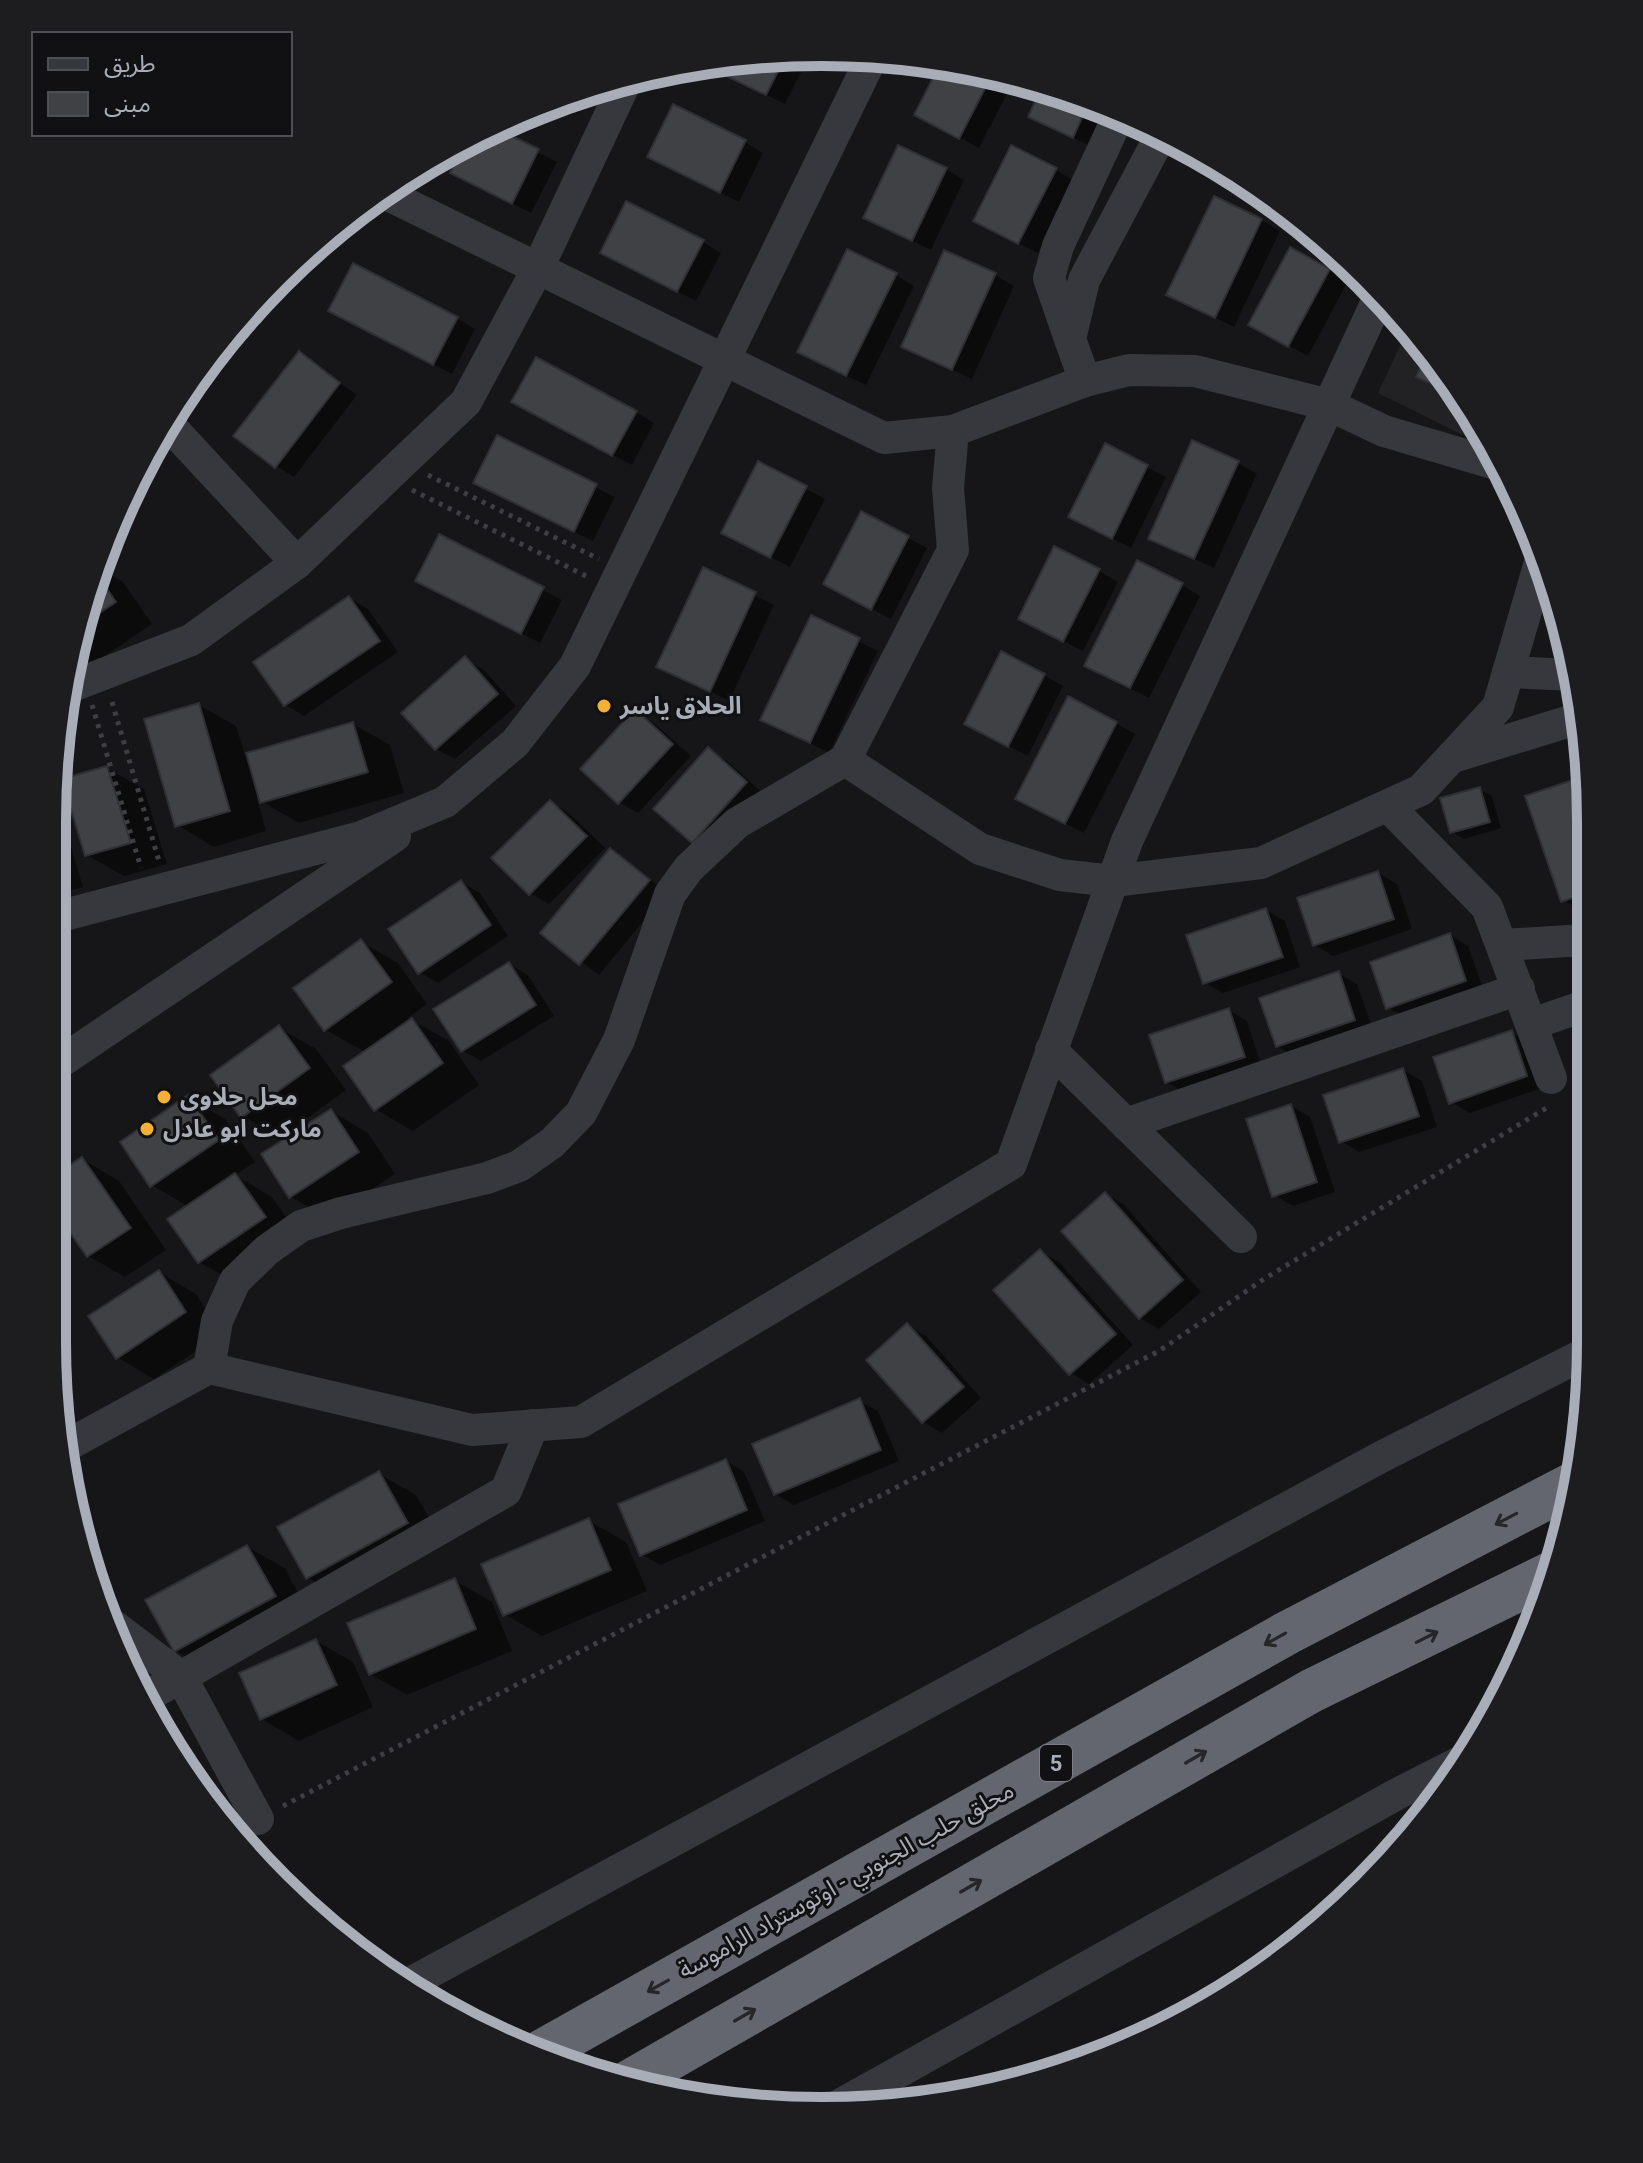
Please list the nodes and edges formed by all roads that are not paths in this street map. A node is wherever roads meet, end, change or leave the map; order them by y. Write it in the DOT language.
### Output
graph roads {
  1 [pos="867,68"];
  2 [pos="620,94"];
  3 [pos="1114,125"];
  4 [pos="1156,144"];
  5 [pos="395,198"];
  6 [pos="538,268"];
  7 [pos="1375,307"];
  8 [pos="1070,339"];
  9 [pos="725,359"];
  10 [pos="1085,381"];
  11 [pos="1329,405"];
  12 [pos="175,431"];
  13 [pos="953,431"];
  14 [pos="1485,461"];
  15 [pos="297,563"];
  16 [pos="1536,576"];
  17 [pos="1508,672"];
  18 [pos="1562,675"];
  19 [pos="85,681"];
  20 [pos="1571,721"];
  21 [pos="1450,758"];
  22 [pos="845,760"];
  23 [pos="445,802"];
  24 [pos="1388,806"];
  25 [pos="1113,881"];
  26 [pos="66,915"];
  27 [pos="1577,940"];
  28 [pos="1502,945"];
  29 [pos="1519,989"];
  30 [pos="1577,1008"];
  31 [pos="1532,1024"];
  32 [pos="1051,1050"];
  33 [pos="66,1058"];
  34 [pos="1555,1090"];
  35 [pos="1126,1124"];
  36 [pos="1241,1237"];
  37 [pos="1576,1358"];
  38 [pos="209,1368"];
  39 [pos="533,1425"];
  40 [pos="72,1442"];
  41 [pos="1562,1490"];
  42 [pos="1538,1580"];
  43 [pos="126,1635"];
  44 [pos="181,1677"];
  45 [pos="153,1693"];
  46 [pos="1443,1771"];
  47 [pos="258,1819"];
  48 [pos="417,1979"];
  49 [pos="551,2046"];
  50 [pos="642,2075"];
  51 [pos="856,2096"];
  1 -- 9 [label="street"];
  2 -- 6 [label="street"];
  3 -- 8 [label="street"];
  4 -- 8 [label="street"];
  5 -- 6 [label="street"];
  6 -- 9 [label="street"];
  6 -- 15 [label="street"];
  7 -- 11 [label="street"];
  8 -- 10 [label="street"];
  9 -- 13 [label="street"];
  9 -- 23 [label="street"];
  10 -- 11 [label="street"];
  10 -- 13 [label="street"];
  11 -- 14 [label="street"];
  11 -- 25 [label="street"];
  12 -- 15 [label="street"];
  13 -- 22 [label="street"];
  15 -- 19 [label="street"];
  16 -- 17 [label="street"];
  17 -- 18 [label="street"];
  17 -- 21 [label="street"];
  20 -- 21 [label="street"];
  21 -- 24 [label="street"];
  22 -- 25 [label="street"];
  22 -- 38 [label="street"];
  23 -- 26 [label="street"];
  23 -- 33 [label="street"];
  24 -- 25 [label="street"];
  24 -- 28 [label="street"];
  25 -- 32 [label="street"];
  27 -- 28 [label="street"];
  28 -- 29 [label="street"];
  29 -- 31 [label="street"];
  29 -- 35 [label="street"];
  30 -- 31 [label="street"];
  31 -- 34 [label="street"];
  32 -- 35 [label="street"];
  32 -- 39 [label="street"];
  35 -- 36 [label="street"];
  37 -- 48 [label="street"];
  38 -- 39 [label="street"];
  38 -- 40 [label="street"];
  39 -- 44 [label="street"];
  41 -- 49 [label="highway, محلق حلب الجنوبي - اوتوستراد الراموسة / 5, one-way"];
  50 -- 42 [label="highway, one-way"];
  43 -- 44 [label="street"];
  44 -- 45 [label="street"];
  44 -- 47 [label="street"];
  46 -- 51 [label="street"];
}
